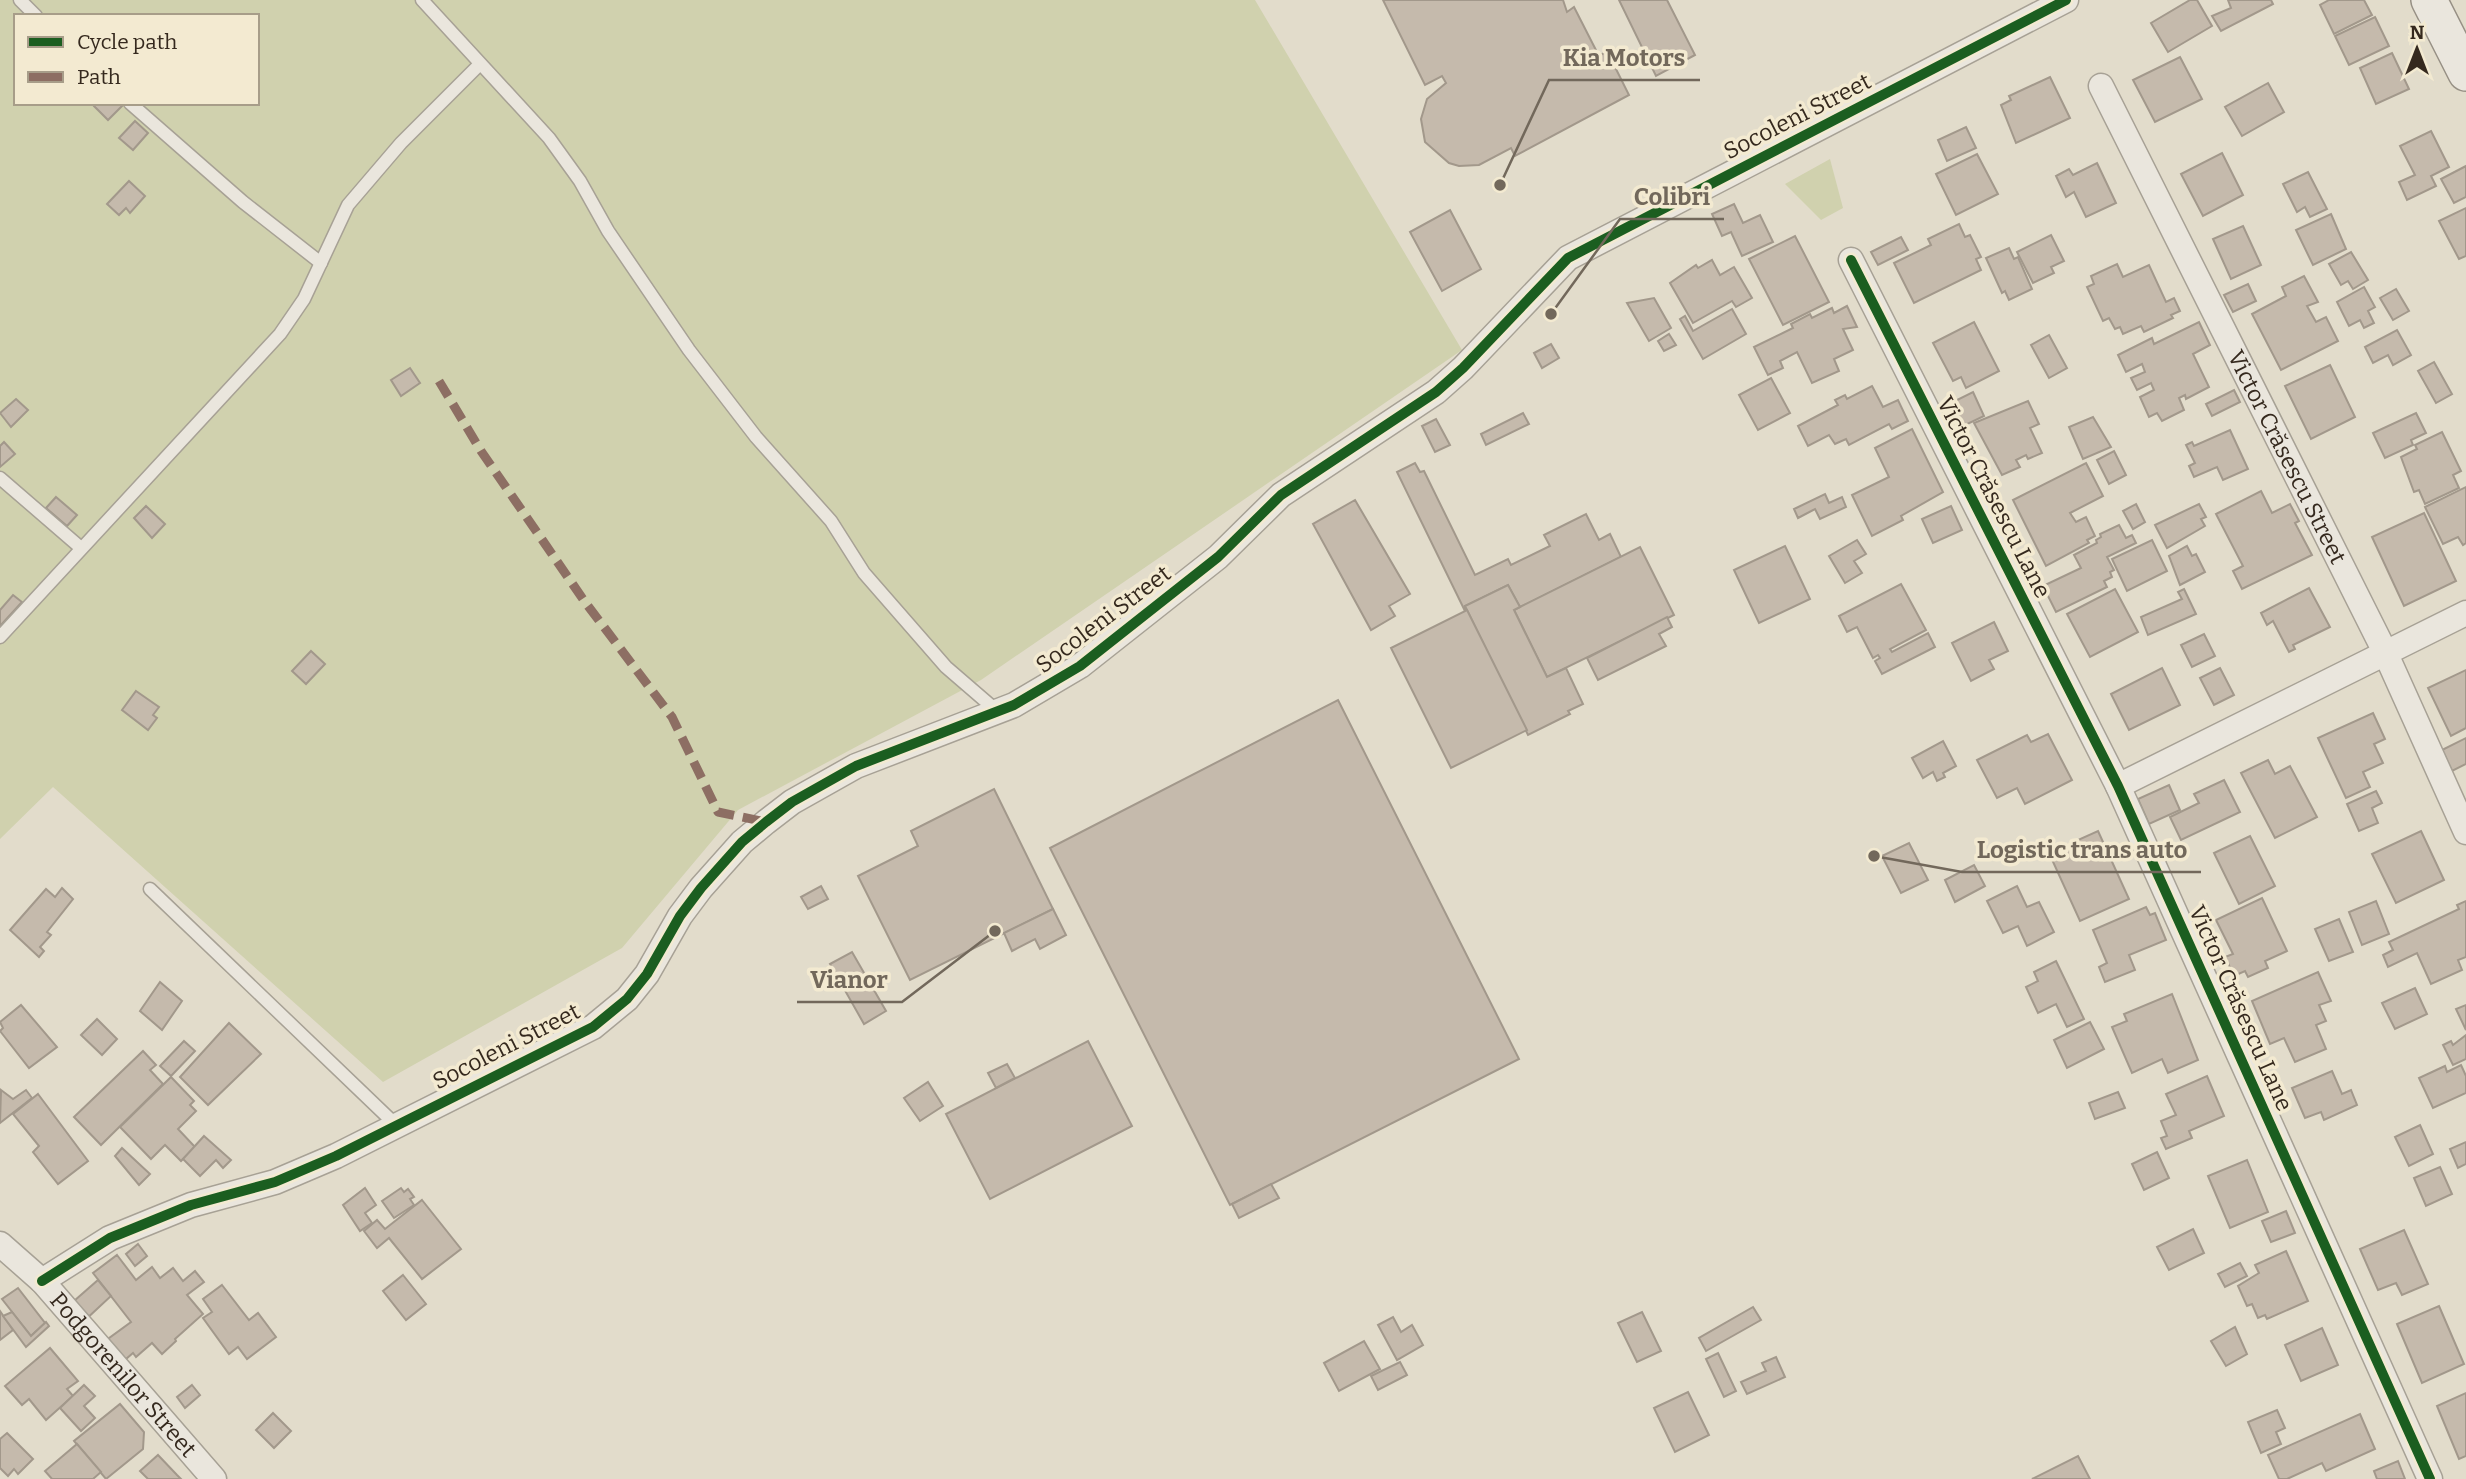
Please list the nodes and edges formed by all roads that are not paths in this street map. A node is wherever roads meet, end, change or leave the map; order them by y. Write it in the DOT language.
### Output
graph roads {
  1 [pos="20,0"];
  2 [pos="422,0"];
  3 [pos="2066,0"];
  4 [pos="2429,0"];
  5 [pos="34,14"];
  6 [pos="479,65"];
  7 [pos="2466,74"];
  8 [pos="2101,86"];
  9 [pos="132,105"];
  10 [pos="1851,260"];
  11 [pos="321,263"];
  12 [pos="0,478"];
  13 [pos="82,548"];
  14 [pos="2466,613"];
  15 [pos="0,637"];
  16 [pos="2385,652"];
  17 [pos="997,710"];
  18 [pos="2118,786"];
  19 [pos="2466,832"];
  20 [pos="150,889"];
  21 [pos="396,1125"];
  22 [pos="0,1244"];
  23 [pos="42,1281"];
  24 [pos="214,1479"];
  25 [pos="2430,1479"];
  1 -- 5 [label="lane"];
  2 -- 6 [label="lane"];
  3 -- 17 [label="street, Socoleni Street"];
  4 -- 7 [label="main road"];
  6 -- 11 [label="lane"];
  6 -- 17 [label="lane"];
  8 -- 16 [label="street, Victor Crăsescu Street"];
  9 -- 11 [label="lane"];
  10 -- 18 [label="street, Victor Crăsescu Lane"];
  11 -- 13 [label="lane"];
  12 -- 13 [label="lane"];
  13 -- 15 [label="lane"];
  14 -- 16 [label="street"];
  16 -- 18 [label="street"];
  16 -- 19 [label="street, Victor Crăsescu Street"];
  17 -- 21 [label="street, Socoleni Street"];
  18 -- 25 [label="street, Victor Crăsescu Lane"];
  20 -- 21 [label="lane"];
  21 -- 23 [label="street, Socoleni Street"];
  22 -- 23 [label="street, Podgorenilor Street"];
  23 -- 24 [label="street, Podgorenilor Street"];
}
